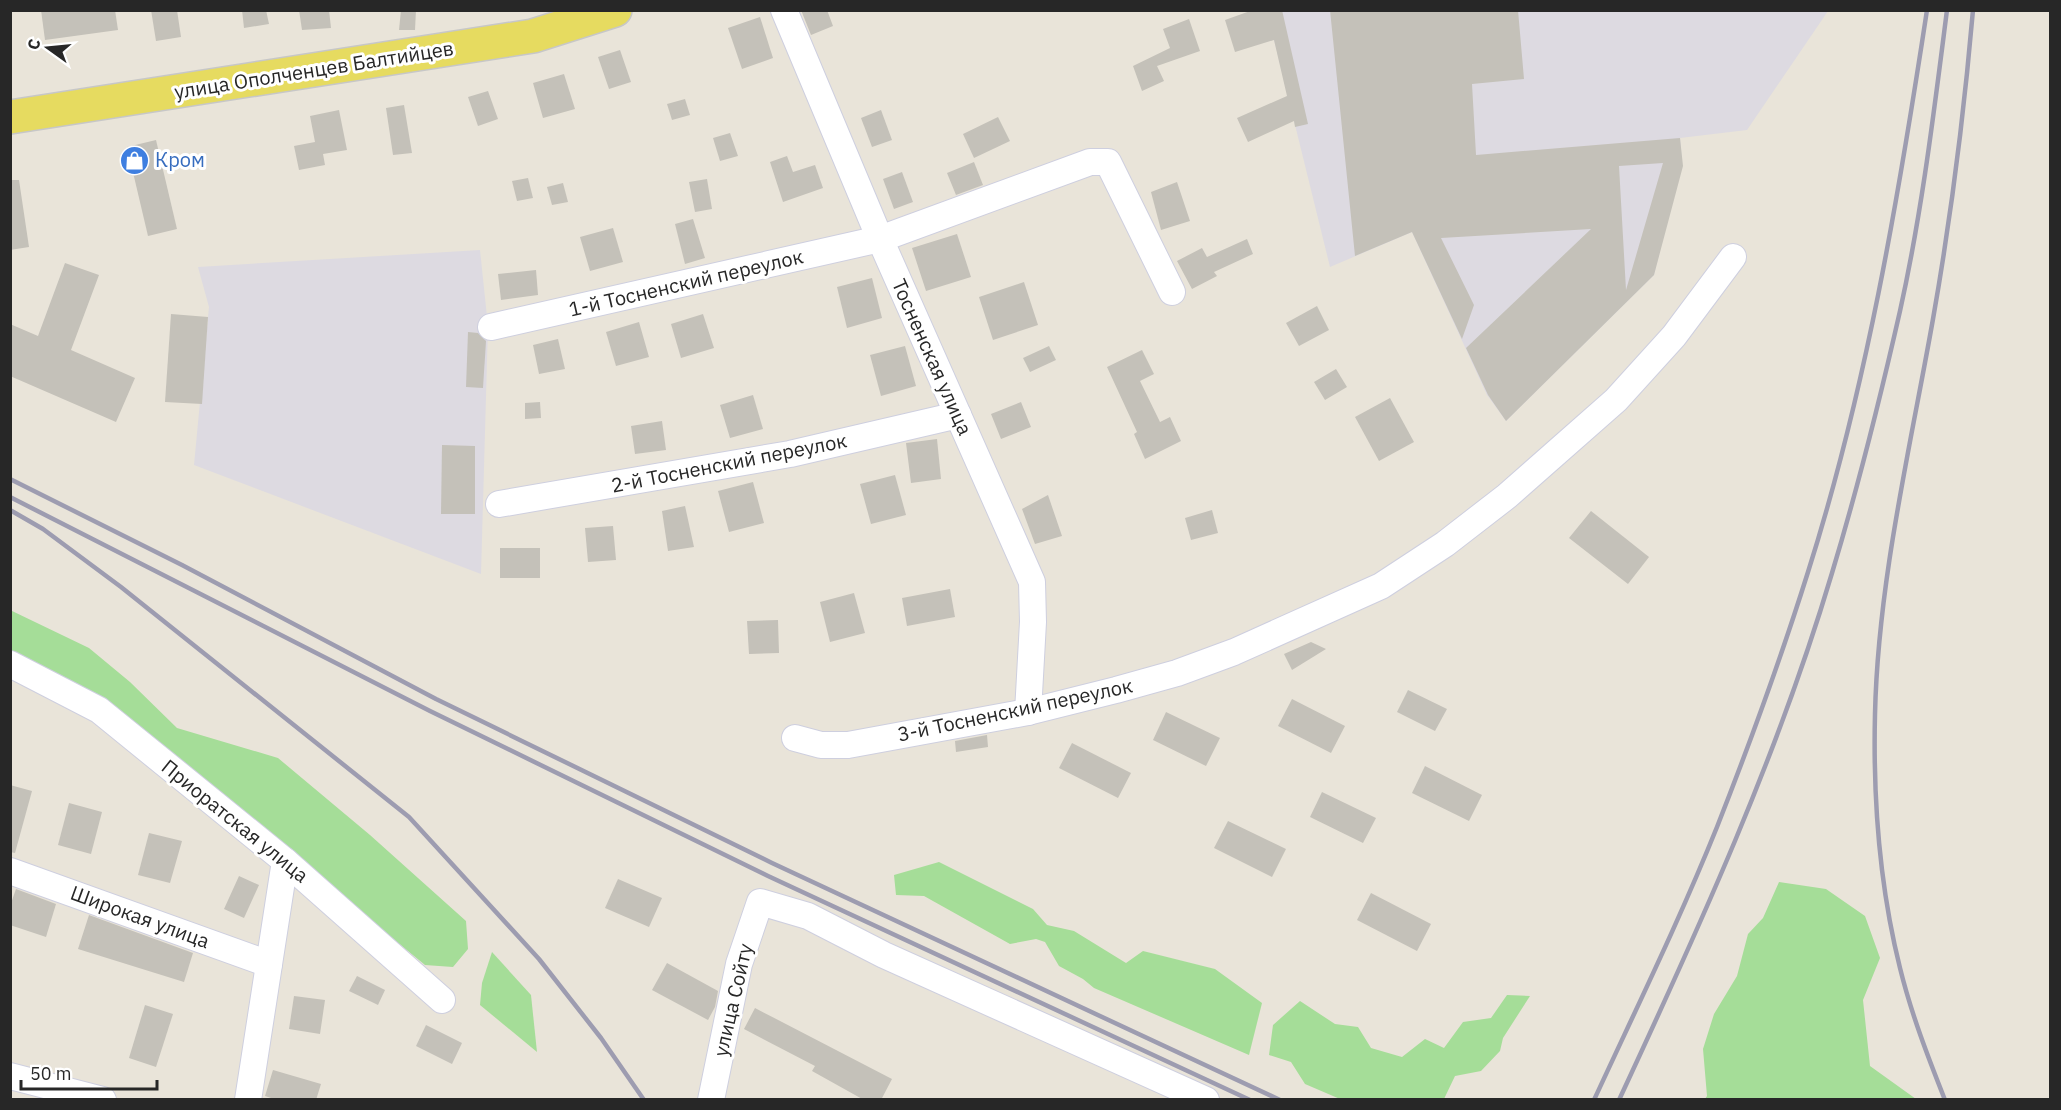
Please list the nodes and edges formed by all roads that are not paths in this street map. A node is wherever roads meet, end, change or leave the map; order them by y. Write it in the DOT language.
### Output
graph roads {
  1 [pos="784,10"];
  2 [pos="597,13"];
  3 [pos="10,117"];
  4 [pos="880,239"];
  5 [pos="1733,257"];
  6 [pos="1172,292"];
  7 [pos="491,327"];
  8 [pos="958,415"];
  9 [pos="499,504"];
  10 [pos="10,664"];
  11 [pos="1028,712"];
  12 [pos="795,738"];
  13 [pos="285,861"];
  14 [pos="10,871"];
  15 [pos="269,964"];
  16 [pos="442,1000"];
  17 [pos="10,1076"];
  18 [pos="103,1100"];
  19 [pos="248,1100"];
  20 [pos="711,1100"];
  21 [pos="1206,1100"];
  1 -- 4 [label="street, Тосненская улица"];
  2 -- 3 [label="main road, улица Ополченцев Балтийцев"];
  4 -- 6 [label="street, 1-й Тосненский переулок"];
  4 -- 7 [label="street, 1-й Тосненский переулок"];
  4 -- 8 [label="street, Тосненская улица"];
  5 -- 11 [label="street, 3-й Тосненский переулок"];
  8 -- 9 [label="street, 2-й Тосненский переулок"];
  8 -- 11 [label="street, Тосненская улица"];
  10 -- 13 [label="street, Приоратская улица"];
  11 -- 12 [label="street, 3-й Тосненский переулок"];
  13 -- 15 [label="street"];
  13 -- 16 [label="street, Приоратская улица"];
  14 -- 15 [label="street, Широкая улица"];
  15 -- 19 [label="street"];
  17 -- 18 [label="street"];
  20 -- 21 [label="street, улица Сойту"];
}
